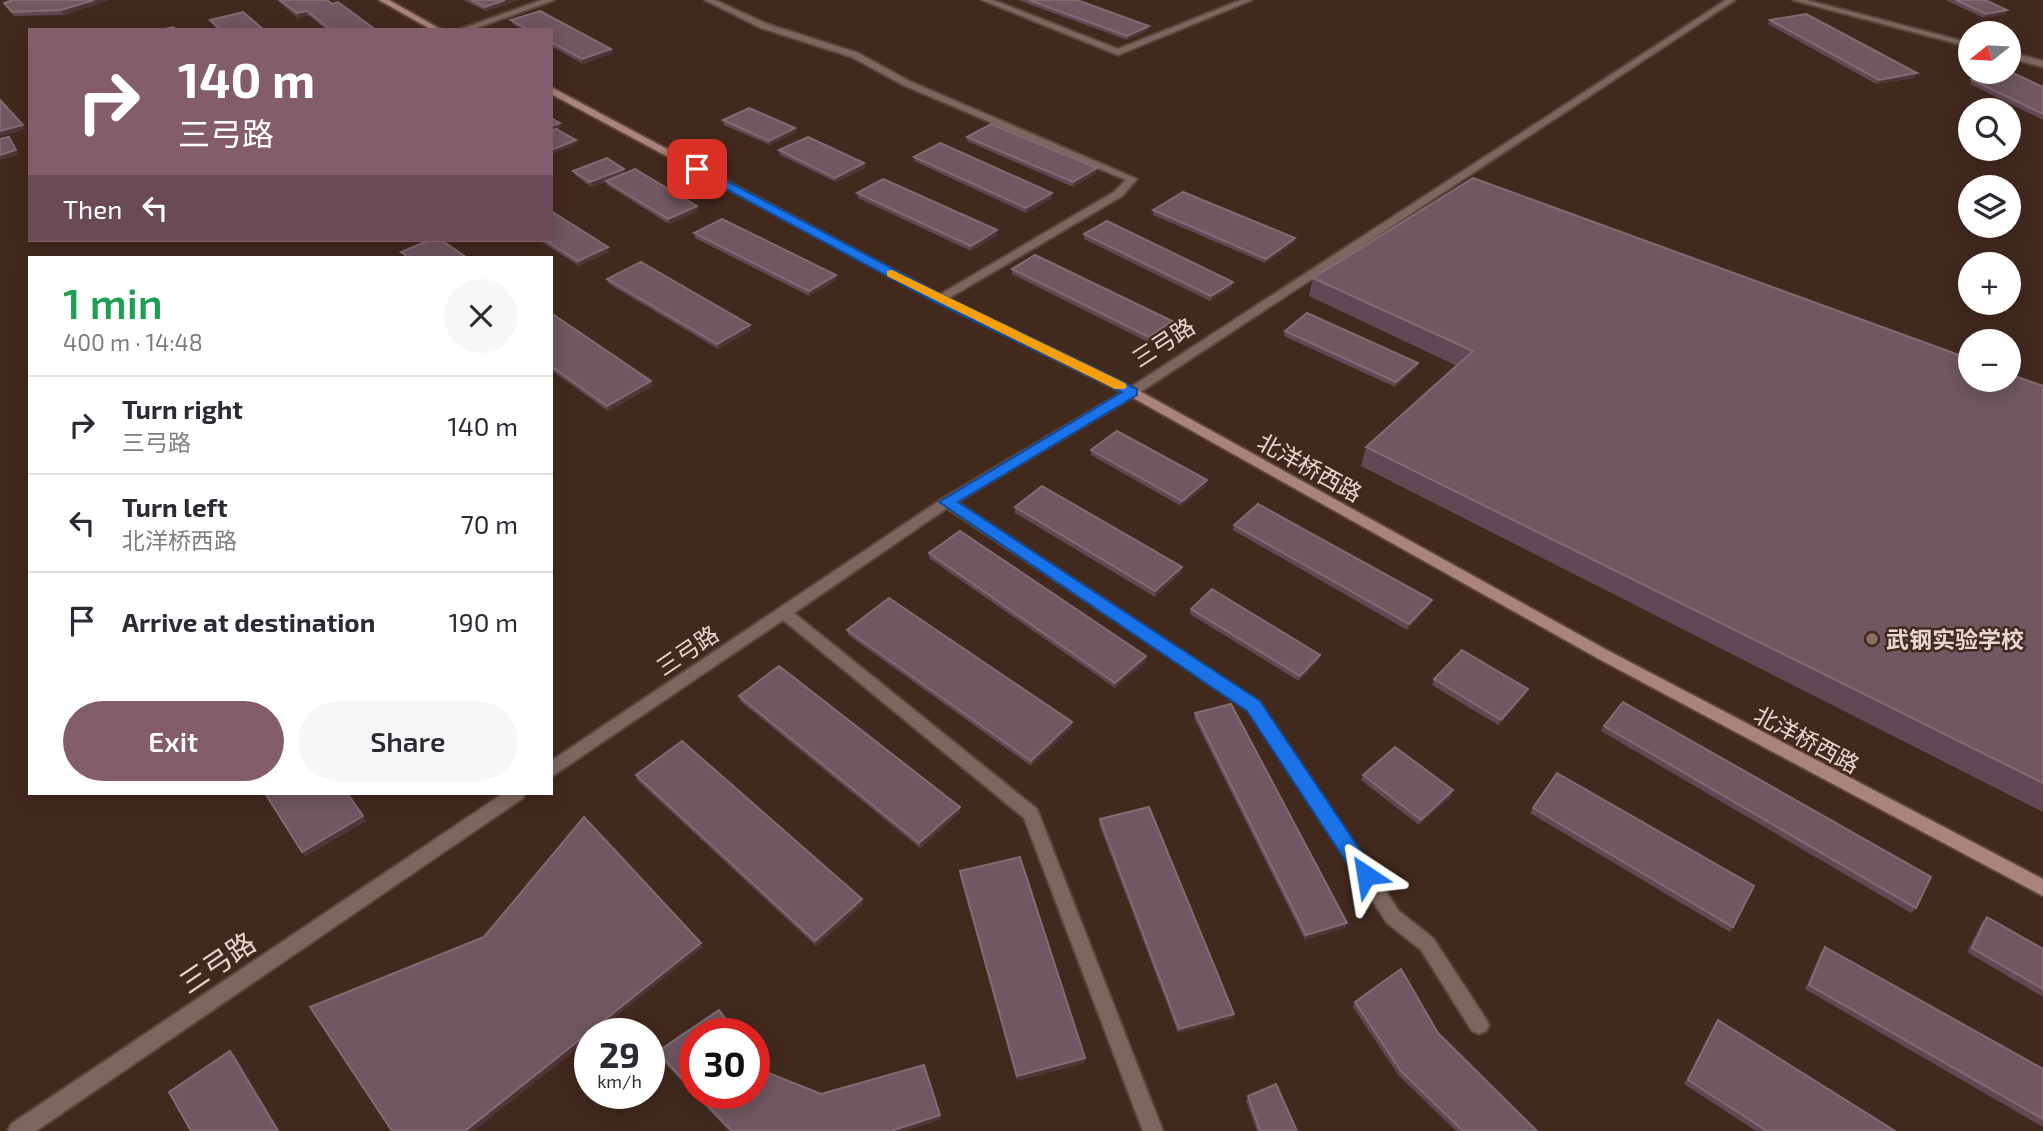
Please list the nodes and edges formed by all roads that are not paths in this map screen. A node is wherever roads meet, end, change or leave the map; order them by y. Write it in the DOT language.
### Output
graph roads {
  1 [pos="383,0"];
  2 [pos="550,0"];
  3 [pos="709,0"];
  4 [pos="986,0"];
  5 [pos="1248,0"];
  6 [pos="1731,0"];
  7 [pos="1797,0"];
  8 [pos="434,28"];
  9 [pos="468,28"];
  10 [pos="1958,42"];
  11 [pos="2021,58"];
  12 [pos="2043,64"];
  13 [pos="553,91"];
  14 [pos="940,299"];
  15 [pos="1132,392"];
  16 [pos="947,502"];
  17 [pos="785,614"];
  18 [pos="553,769"];
  19 [pos="514,795"];
  20 [pos="2043,888"];
  21 [pos="1479,1025"];
  22 [pos="18,1131"];
  23 [pos="1153,1131"];
  1 -- 8 [label="main road"];
  2 -- 9 [label="street"];
  3 -- 14 [label="street"];
  4 -- 5 [label="street"];
  6 -- 15 [label="street, 三弓路"];
  7 -- 10 [label="street"];
  11 -- 12 [label="street"];
  13 -- 14 [label="main road, 北洋桥西路"];
  14 -- 15 [label="main road, 北洋桥西路"];
  15 -- 16 [label="street, 三弓路"];
  15 -- 20 [label="main road, 北洋桥西路"];
  16 -- 17 [label="street, 三弓路"];
  16 -- 21 [label="street"];
  17 -- 18 [label="street, 三弓路"];
  17 -- 23 [label="street"];
  19 -- 22 [label="street, 三弓路"];
}
